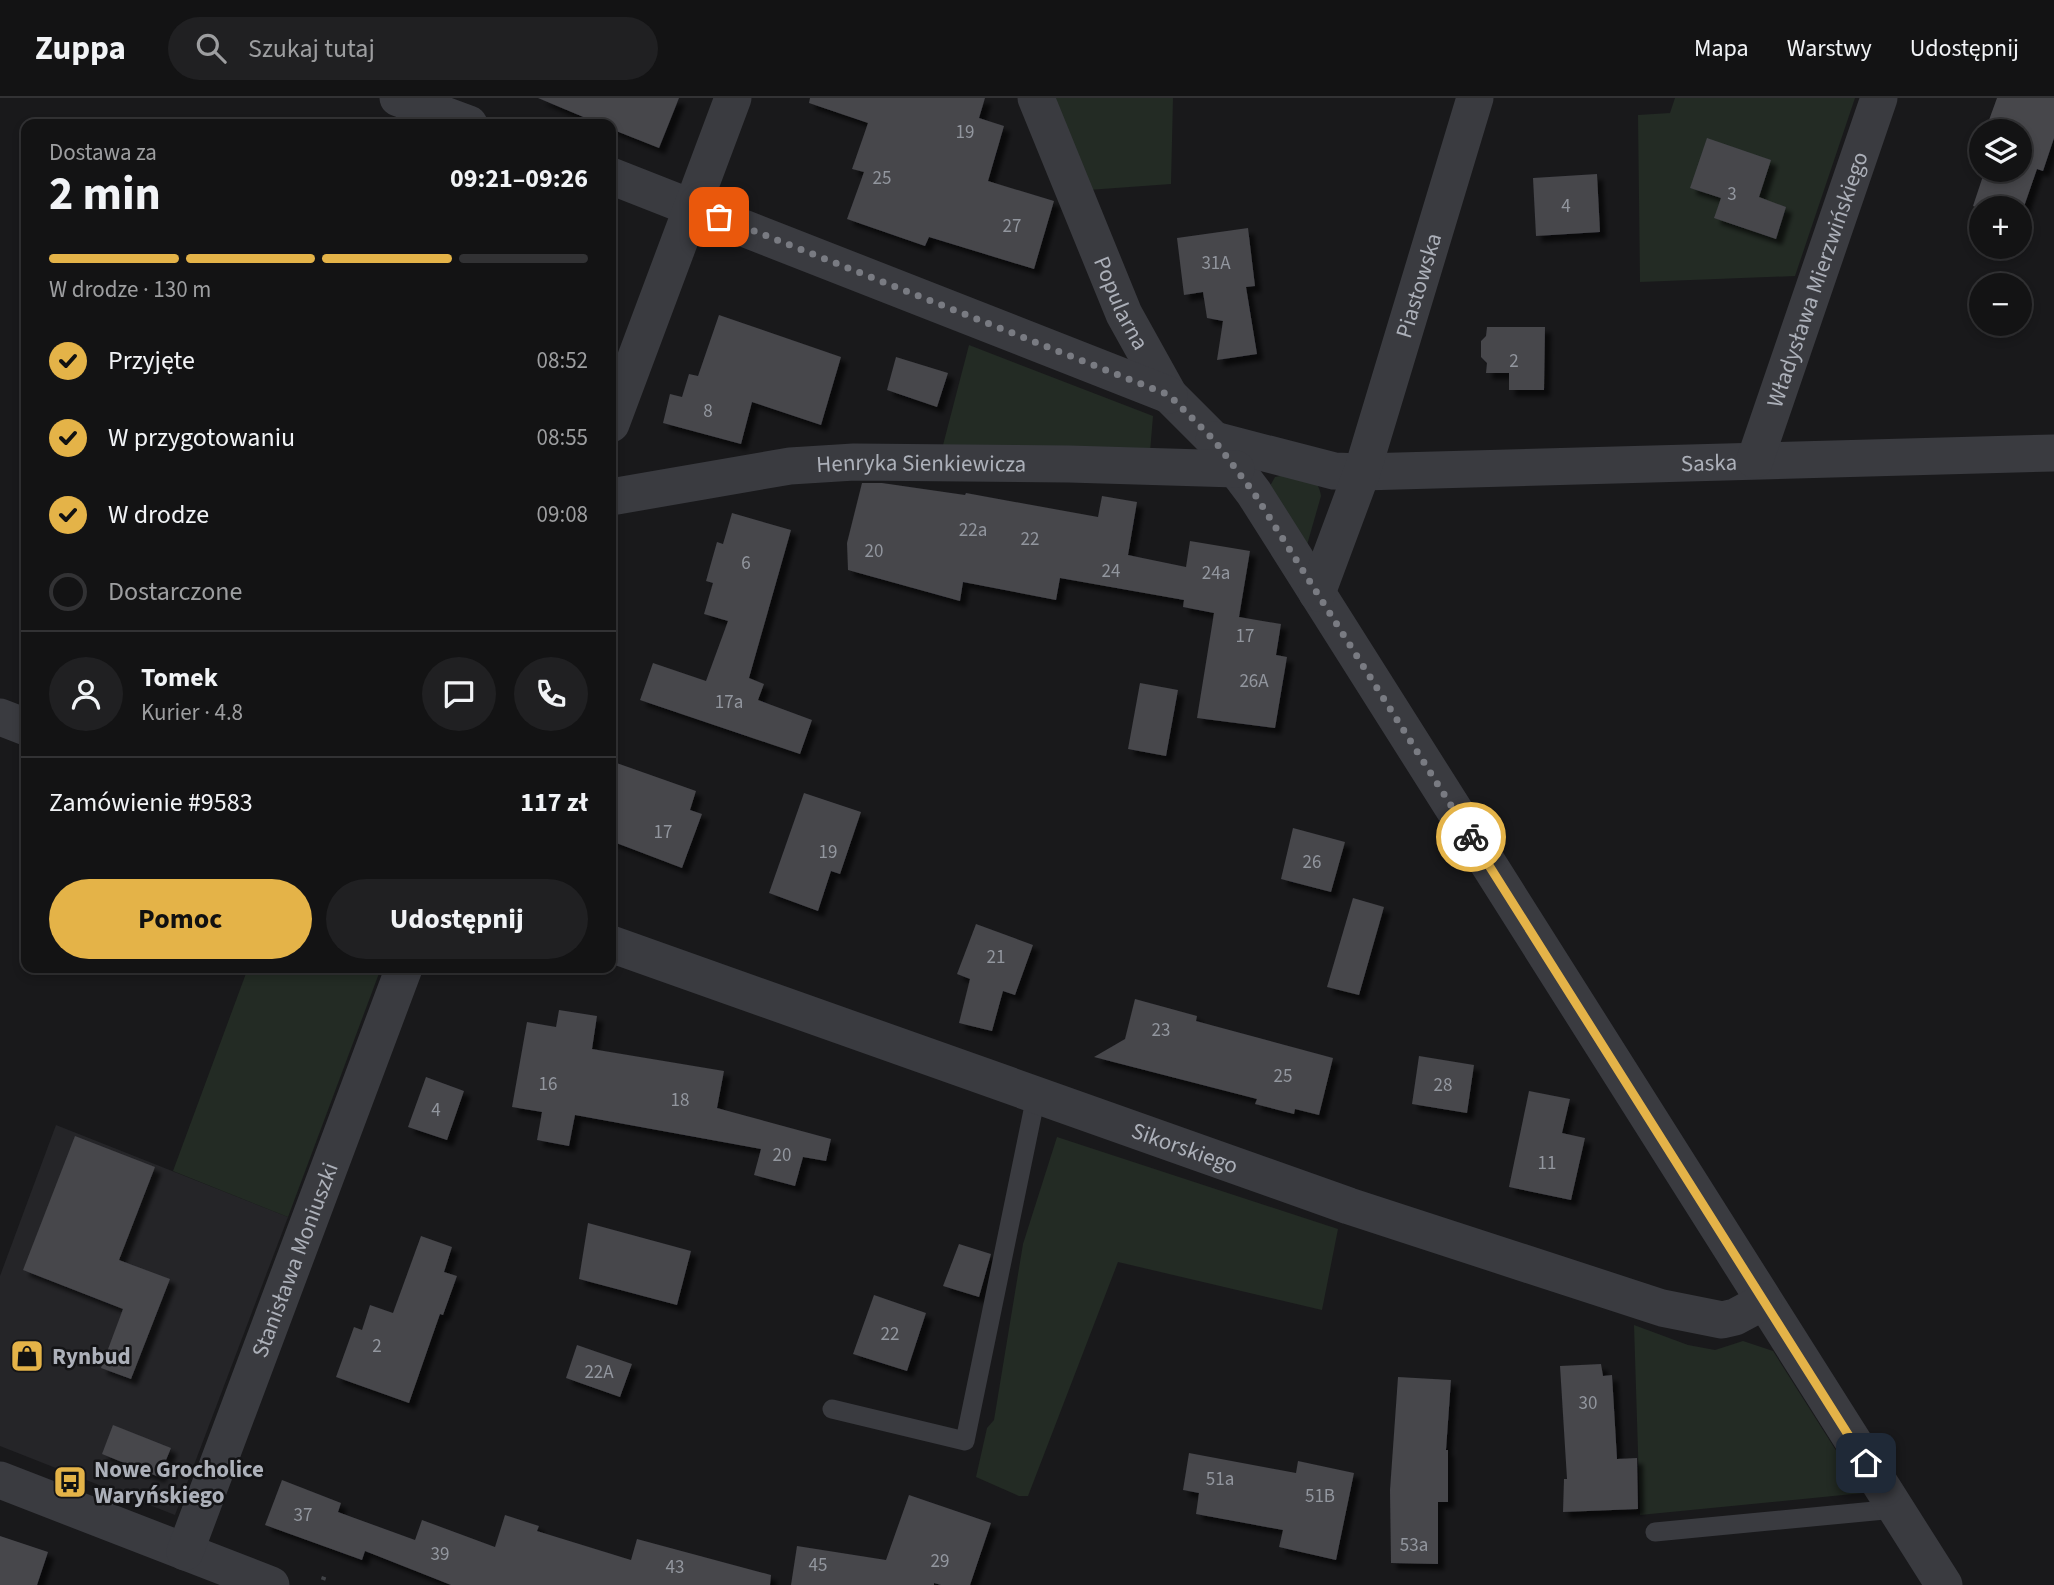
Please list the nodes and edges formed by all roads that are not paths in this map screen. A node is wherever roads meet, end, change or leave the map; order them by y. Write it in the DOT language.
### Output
graph roads {
  1 [pos="398,98"];
  2 [pos="733,98"];
  3 [pos="1036,98"];
  4 [pos="1475,98"];
  5 [pos="1880,98"];
  6 [pos="455,119"];
  7 [pos="616,178"];
  8 [pos="694,207"];
  9 [pos="1169,395"];
  10 [pos="616,411"];
  11 [pos="1214,440"];
  12 [pos="2054,453"];
  13 [pos="1755,460"];
  14 [pos="1236,469"];
  15 [pos="1362,472"];
  16 [pos="616,496"];
  17 [pos="1317,593"];
  18 [pos="0,717"];
  19 [pos="21,725"];
  20 [pos="616,946"];
  21 [pos="402,973"];
  22 [pos="1036,1096"];
  23 [pos="1763,1302"];
  24 [pos="832,1409"];
  25 [pos="0,1480"];
  26 [pos="1895,1509"];
  27 [pos="1655,1532"];
  28 [pos="185,1552"];
  29 [pos="271,1585"];
  30 [pos="1944,1585"];
  1 -- 6 [label="street"];
  2 -- 8 [label="street"];
  3 -- 9 [label="street, Popularna"];
  4 -- 15 [label="street, Piastowska"];
  5 -- 13 [label="street, Władysława Mierzwińskiego"];
  7 -- 8 [label="street"];
  8 -- 9 [label="street"];
  8 -- 10 [label="street"];
  9 -- 11 [label="street, Popularna"];
  11 -- 14 [label="street, Popularna"];
  11 -- 15 [label="street, Saska"];
  12 -- 13 [label="street, Saska"];
  13 -- 15 [label="street, Saska"];
  14 -- 16 [label="street, Henryka Sienkiewicza"];
  14 -- 17 [label="street, Popularna"];
  15 -- 17 [label="street, Piastowska"];
  17 -- 23 [label="street, Popularna"];
  18 -- 19 [label="street"];
  20 -- 22 [label="street, Sikorskiego"];
  21 -- 28 [label="street, Stanisława Moniuszki"];
  22 -- 23 [label="street, Sikorskiego"];
  22 -- 24 [label="lane"];
  23 -- 26 [label="street, Popularna"];
  25 -- 28 [label="street"];
  26 -- 27 [label="lane"];
  26 -- 30 [label="street, Popularna"];
  28 -- 29 [label="street"];
}
